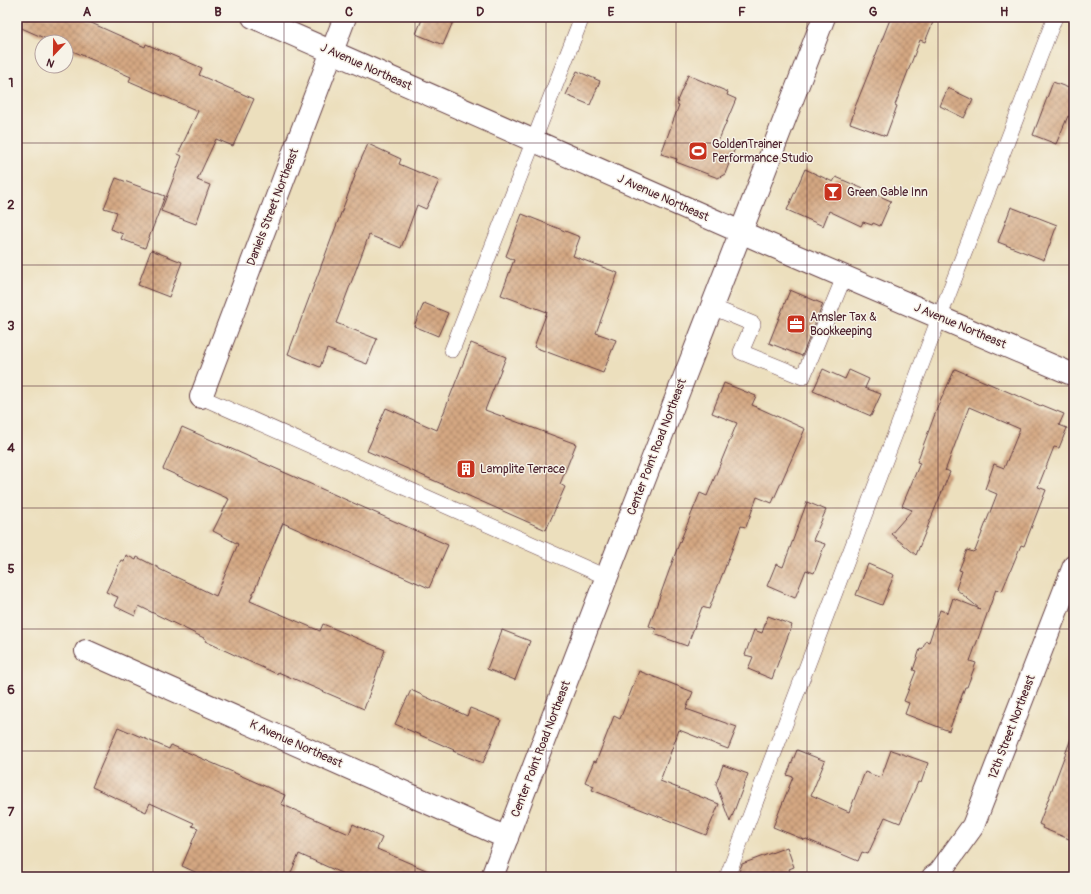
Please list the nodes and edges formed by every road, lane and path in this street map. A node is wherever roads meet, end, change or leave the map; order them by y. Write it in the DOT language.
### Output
graph roads {
  1 [pos="253,17"];
  2 [pos="345,17"];
  3 [pos="582,17"];
  4 [pos="824,17"];
  5 [pos="1055,17"];
  6 [pos="332,52"];
  7 [pos="533,141"];
  8 [pos="741,232"];
  9 [pos="844,277"];
  10 [pos="712,307"];
  11 [pos="940,317"];
  12 [pos="452,350"];
  13 [pos="1074,375"];
  14 [pos="201,397"];
  15 [pos="1074,566"];
  16 [pos="606,577"];
  17 [pos="86,651"];
  18 [pos="507,838"];
  19 [pos="492,877"];
  20 [pos="727,877"];
  21 [pos="933,877"];
  1 -- 6 [label="street, J Avenue Northeast"];
  2 -- 6 [label="street, Daniels Street Northeast"];
  3 -- 7 [label="lane"];
  4 -- 8 [label="street, Center Point Road Northeast"];
  5 -- 11 [label="lane"];
  6 -- 7 [label="street, J Avenue Northeast"];
  6 -- 14 [label="street, Daniels Street Northeast"];
  7 -- 8 [label="street, J Avenue Northeast"];
  7 -- 12 [label="lane"];
  8 -- 9 [label="street, J Avenue Northeast"];
  8 -- 10 [label="street, Center Point Road Northeast"];
  9 -- 10 [label="lane"];
  9 -- 11 [label="street, J Avenue Northeast"];
  10 -- 16 [label="street, Center Point Road Northeast"];
  11 -- 13 [label="street, J Avenue Northeast"];
  11 -- 20 [label="lane"];
  14 -- 16 [label="lane"];
  15 -- 21 [label="street, 12th Street Northeast"];
  16 -- 18 [label="street, Center Point Road Northeast"];
  17 -- 18 [label="street, K Avenue Northeast"];
  18 -- 19 [label="street, Center Point Road Northeast"];
}
